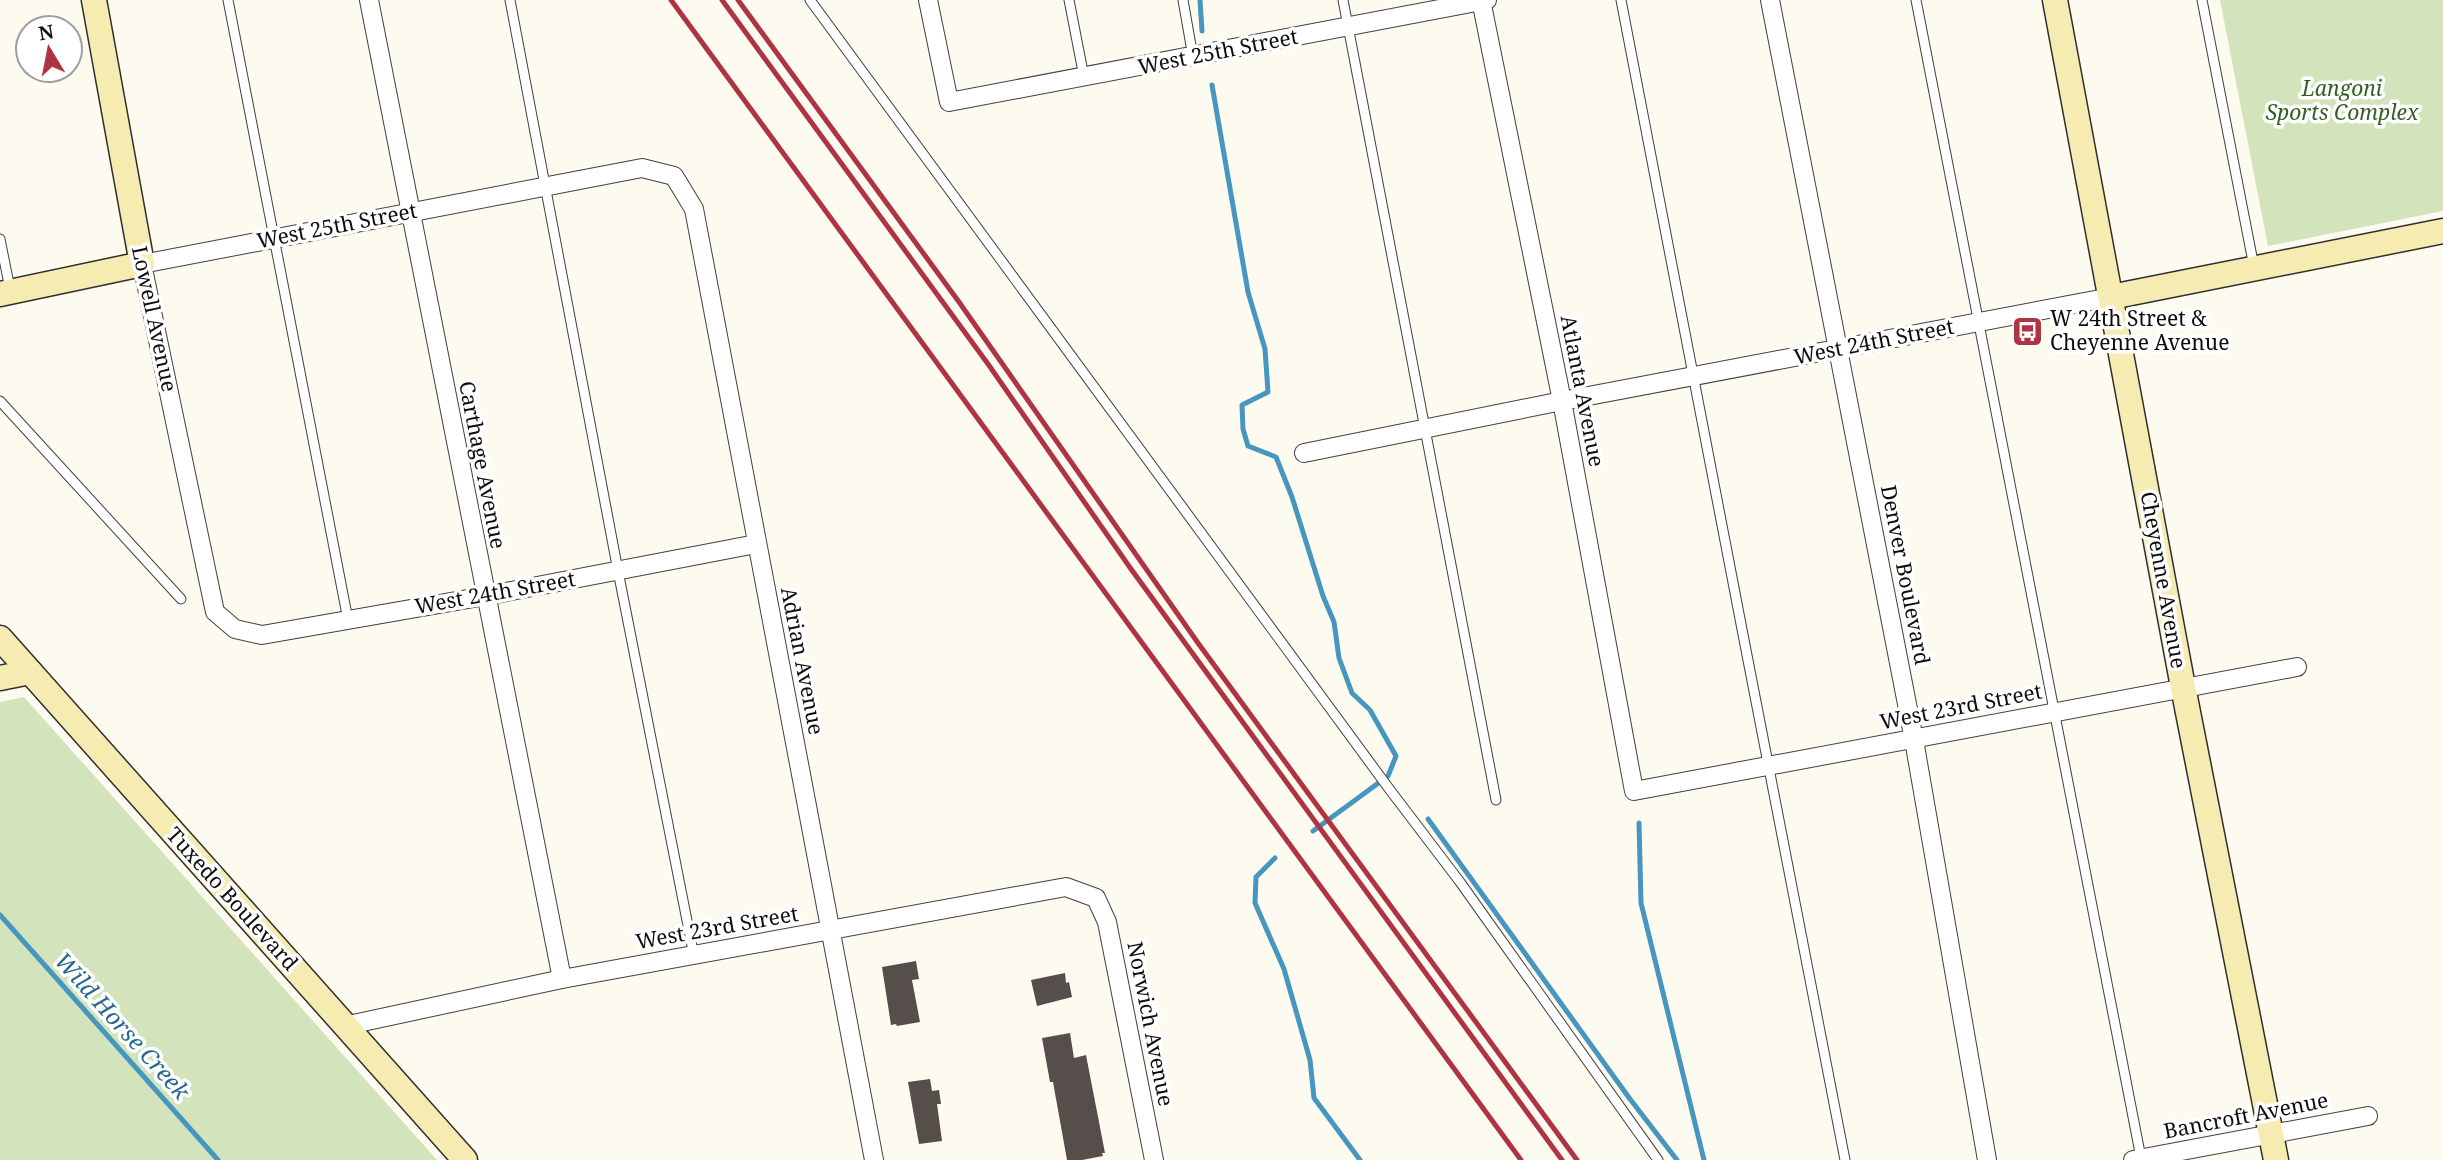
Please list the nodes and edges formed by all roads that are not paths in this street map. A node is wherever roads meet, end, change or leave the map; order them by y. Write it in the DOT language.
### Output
graph roads {
  1 [pos="93,0"];
  2 [pos="228,0"];
  3 [pos="369,0"];
  4 [pos="510,0"];
  5 [pos="810,0"];
  6 [pos="928,0"];
  7 [pos="1069,0"];
  8 [pos="1183,0"];
  9 [pos="1343,0"];
  10 [pos="1483,0"];
  11 [pos="1621,0"];
  12 [pos="1770,0"];
  13 [pos="1916,0"];
  14 [pos="2055,0"];
  15 [pos="2202,0"];
  16 [pos="1348,27"];
  17 [pos="1194,57"];
  18 [pos="1084,77"];
  19 [pos="674,176"];
  20 [pos="545,186"];
  21 [pos="409,211"];
  22 [pos="2443,231"];
  23 [pos="273,238"];
  24 [pos="0,239"];
  25 [pos="142,264"];
  26 [pos="2254,269"];
  27 [pos="5,293"];
  28 [pos="2111,297"];
  29 [pos="1980,322"];
  30 [pos="1837,350"];
  31 [pos="1695,376"];
  32 [pos="0,401"];
  33 [pos="1562,401"];
  34 [pos="1426,429"];
  35 [pos="1304,453"];
  36 [pos="756,544"];
  37 [pos="618,571"];
  38 [pos="485,596"];
  39 [pos="181,599"];
  40 [pos="348,620"];
  41 [pos="234,629"];
  42 [pos="0,638"];
  43 [pos="2297,667"];
  44 [pos="30,672"];
  45 [pos="0,678"];
  46 [pos="2183,687"];
  47 [pos="2054,712"];
  48 [pos="1914,740"];
  49 [pos="1767,767"];
  50 [pos="1634,791"];
  51 [pos="1496,800"];
  52 [pos="1096,898"];
  53 [pos="832,931"];
  54 [pos="694,956"];
  55 [pos="562,979"];
  56 [pos="344,1026"];
  57 [pos="2368,1116"];
  58 [pos="2271,1134"];
  59 [pos="2137,1159"];
  60 [pos="465,1160"];
  61 [pos="874,1160"];
  62 [pos="1154,1160"];
  63 [pos="1658,1160"];
  64 [pos="1845,1160"];
  65 [pos="1987,1160"];
  66 [pos="2276,1160"];
  1 -- 25 [label="street, Lowell Avenue"];
  2 -- 23 [label="lane"];
  3 -- 21 [label="street, Carthage Avenue"];
  4 -- 20 [label="lane"];
  5 -- 63 [label="lane"];
  6 -- 18 [label="street, West 25th Street"];
  7 -- 18 [label="lane"];
  8 -- 17 [label="lane"];
  9 -- 16 [label="lane"];
  10 -- 16 [label="street, West 25th Street"];
  10 -- 33 [label="street, Atlanta Avenue"];
  11 -- 31 [label="lane"];
  12 -- 30 [label="street, Denver Boulevard"];
  13 -- 29 [label="lane"];
  14 -- 28 [label="street, Cheyenne Avenue"];
  15 -- 26 [label="lane"];
  16 -- 17 [label="street, West 25th Street"];
  16 -- 34 [label="lane"];
  17 -- 18 [label="street, West 25th Street"];
  19 -- 20 [label="street, West 25th Street"];
  19 -- 36 [label="street, Adrian Avenue"];
  20 -- 21 [label="street, West 25th Street"];
  20 -- 37 [label="lane"];
  21 -- 23 [label="street, West 25th Street"];
  21 -- 38 [label="street, Carthage Avenue"];
  22 -- 26 [label="street, West 24th Street"];
  23 -- 25 [label="street, West 25th Street"];
  23 -- 40 [label="lane"];
  24 -- 27 [label="lane"];
  25 -- 27 [label="street, West 25th Street"];
  25 -- 41 [label="street, Lowell Avenue"];
  26 -- 28 [label="street, West 24th Street"];
  28 -- 29 [label="street, West 24th Street"];
  28 -- 46 [label="street, Cheyenne Avenue"];
  29 -- 30 [label="street, West 24th Street"];
  29 -- 47 [label="lane"];
  30 -- 31 [label="street, West 24th Street"];
  30 -- 48 [label="street, Denver Boulevard"];
  31 -- 33 [label="street, West 24th Street"];
  31 -- 49 [label="lane"];
  32 -- 39 [label="lane"];
  33 -- 34 [label="street, West 24th Street"];
  33 -- 50 [label="street, Atlanta Avenue"];
  34 -- 35 [label="street, West 24th Street"];
  34 -- 51 [label="lane"];
  36 -- 37 [label="street, West 24th Street"];
  36 -- 53 [label="street, Adrian Avenue"];
  37 -- 38 [label="street, West 24th Street"];
  37 -- 54 [label="lane"];
  38 -- 40 [label="street, West 24th Street"];
  38 -- 55 [label="street, Carthage Avenue"];
  40 -- 41 [label="street, West 24th Street"];
  42 -- 44 [label="street, Tuxedo Boulevard"];
  43 -- 46 [label="street, West 23rd Street"];
  44 -- 45 [label="street"];
  44 -- 56 [label="street, Tuxedo Boulevard"];
  46 -- 47 [label="street, West 23rd Street"];
  46 -- 58 [label="street, Cheyenne Avenue"];
  47 -- 48 [label="street, West 23rd Street"];
  47 -- 59 [label="lane"];
  48 -- 49 [label="street, West 23rd Street"];
  48 -- 65 [label="street, Denver Boulevard"];
  49 -- 50 [label="street, West 23rd Street"];
  49 -- 64 [label="lane"];
  52 -- 53 [label="street, West 23rd Street"];
  52 -- 62 [label="street, Norwich Avenue"];
  53 -- 54 [label="street, West 23rd Street"];
  53 -- 61 [label="street, Adrian Avenue"];
  54 -- 55 [label="street, West 23rd Street"];
  55 -- 56 [label="street, West 23rd Street"];
  56 -- 60 [label="street, Tuxedo Boulevard"];
  57 -- 58 [label="street, Bancroft Avenue"];
  58 -- 59 [label="street, Bancroft Avenue"];
  58 -- 66 [label="street, Cheyenne Avenue"];
}
